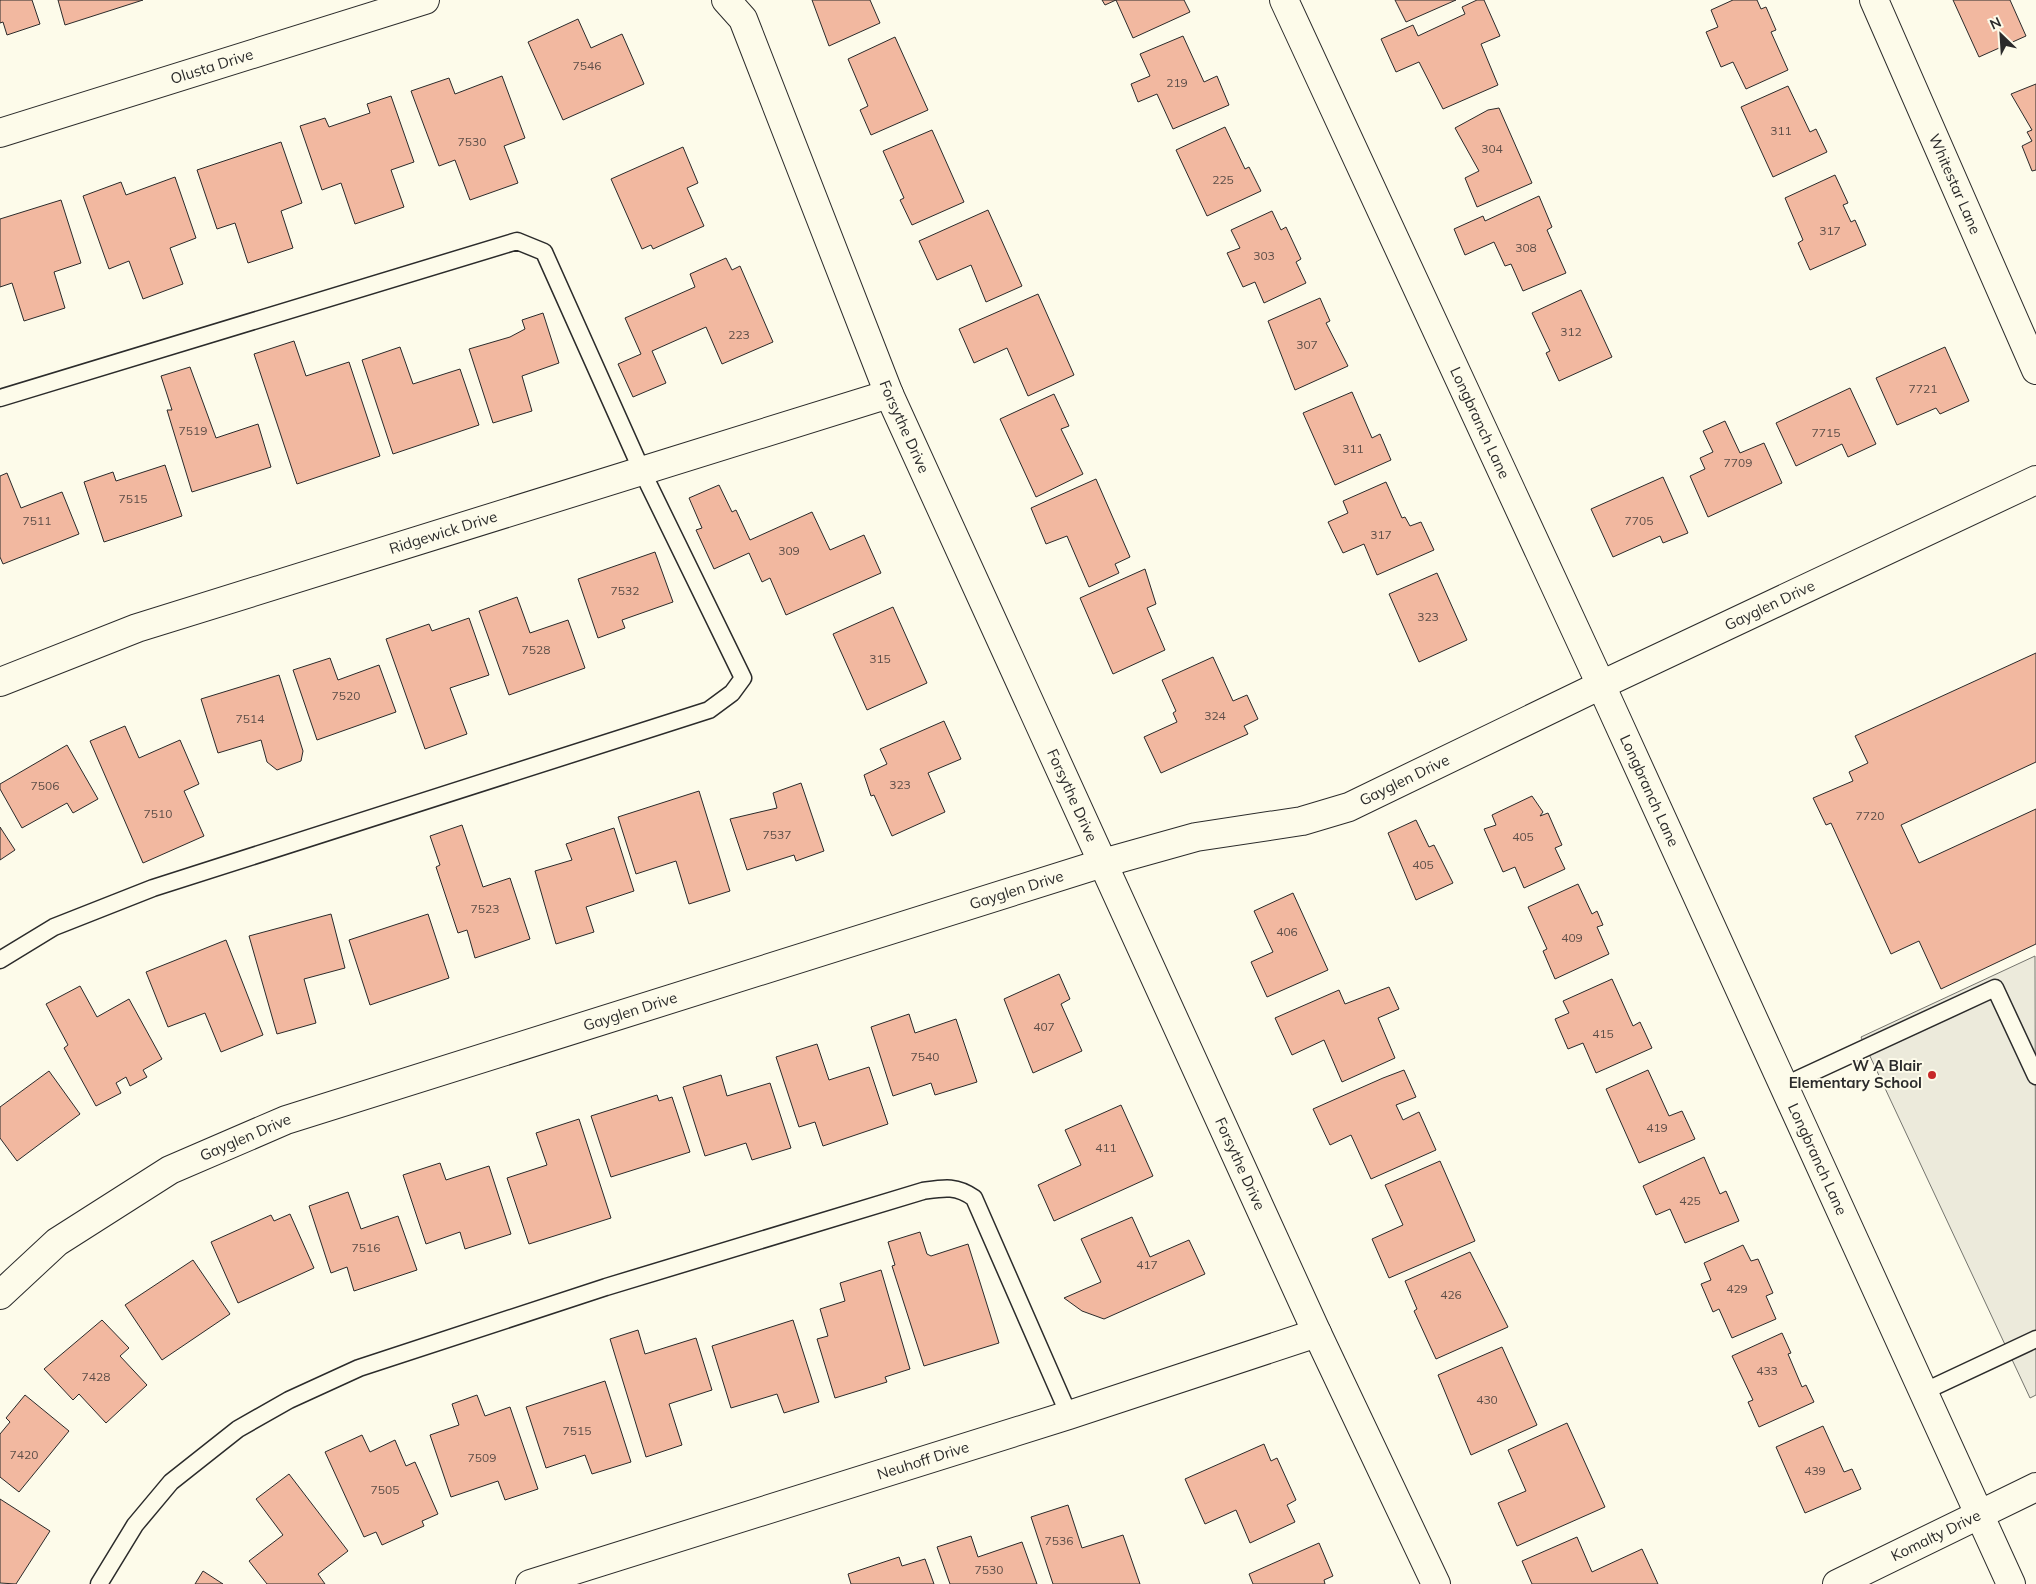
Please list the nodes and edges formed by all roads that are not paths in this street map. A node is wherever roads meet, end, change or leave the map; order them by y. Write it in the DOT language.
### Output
graph roads {
  1 [pos="424,0"];
  2 [pos="726,0"];
  3 [pos="1284,0"];
  4 [pos="1874,0"];
  5 [pos="0,133"];
  6 [pos="2036,370"];
  7 [pos="889,394"];
  8 [pos="0,398"];
  9 [pos="642,471"];
  10 [pos="2036,480"];
  11 [pos="0,682"];
  12 [pos="1601,685"];
  13 [pos="1103,864"];
  14 [pos="0,960"];
  15 [pos="2036,1076"];
  16 [pos="1783,1086"];
  17 [pos="0,1295"];
  18 [pos="1317,1333"];
  19 [pos="2036,1339"];
  20 [pos="1923,1392"];
  21 [pos="1069,1415"];
  22 [pos="2036,1487"];
  23 [pos="1979,1514"];
  24 [pos="99,1584"];
  25 [pos="530,1584"];
  26 [pos="1436,1584"];
  27 [pos="1837,1584"];
  28 [pos="2011,1584"];
  1 -- 5 [label="street, Olusta Drive"];
  2 -- 7 [label="street, Forsythe Drive"];
  3 -- 12 [label="street, Longbranch Lane"];
  4 -- 6 [label="street, Whitestar Lane"];
  7 -- 9 [label="street, Ridgewick Drive"];
  7 -- 13 [label="street, Forsythe Drive"];
  8 -- 9 [label="lane"];
  9 -- 11 [label="street, Ridgewick Drive"];
  9 -- 14 [label="lane"];
  10 -- 12 [label="street, Gayglen Drive"];
  12 -- 13 [label="street, Gayglen Drive"];
  12 -- 16 [label="street, Longbranch Lane"];
  13 -- 17 [label="street, Gayglen Drive"];
  13 -- 18 [label="street, Forsythe Drive"];
  15 -- 16 [label="lane"];
  16 -- 20 [label="street, Longbranch Lane"];
  18 -- 21 [label="street, Neuhoff Drive"];
  18 -- 26 [label="street, Forsythe Drive"];
  19 -- 20 [label="lane"];
  20 -- 23 [label="street, Longbranch Lane"];
  21 -- 24 [label="lane"];
  21 -- 25 [label="street, Neuhoff Drive"];
  22 -- 23 [label="street, Komalty Drive"];
  23 -- 27 [label="street, Komalty Drive"];
  23 -- 28 [label="street, Longbranch Lane"];
}
